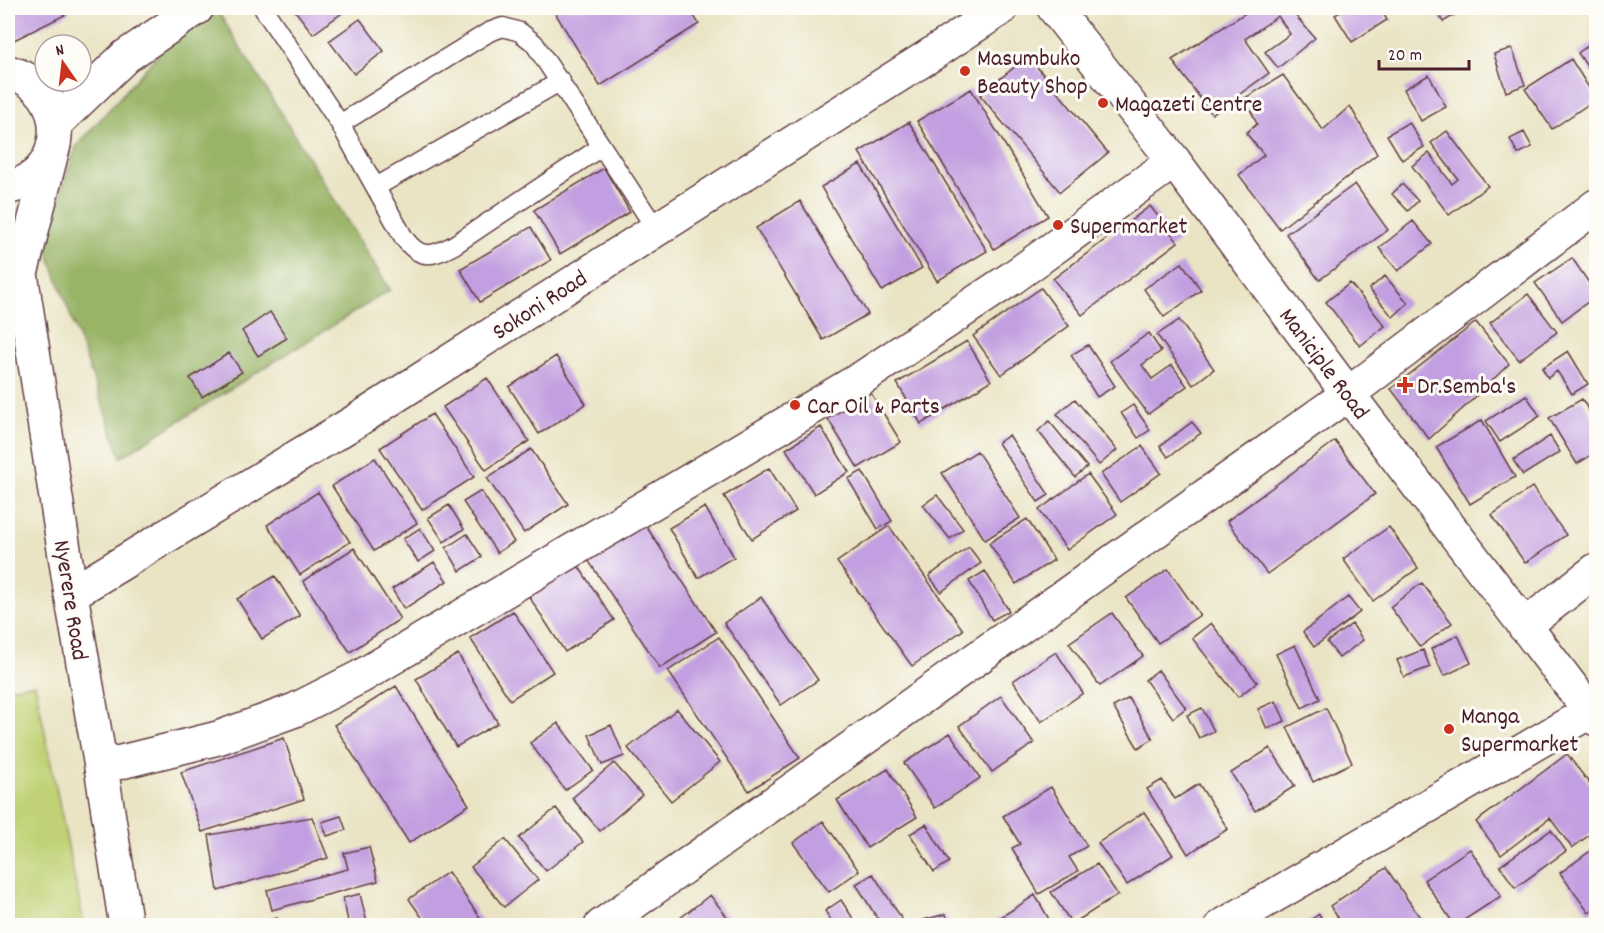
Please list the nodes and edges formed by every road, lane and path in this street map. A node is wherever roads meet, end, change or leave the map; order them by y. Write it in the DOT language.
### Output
graph roads {
  1 [pos="263,8"];
  2 [pos="1002,8"];
  3 [pos="1054,8"];
  4 [pos="180,13"];
  5 [pos="126,56"];
  6 [pos="93,66"];
  7 [pos="28,77"];
  8 [pos="561,81"];
  9 [pos="340,124"];
  10 [pos="55,134"];
  11 [pos="601,147"];
  12 [pos="1174,160"];
  13 [pos="8,187"];
  14 [pos="376,187"];
  15 [pos="1596,206"];
  16 [pos="656,229"];
  17 [pos="14,261"];
  18 [pos="1348,394"];
  19 [pos="1596,570"];
  20 [pos="71,594"];
  21 [pos="1524,626"];
  22 [pos="1593,715"];
  23 [pos="101,766"];
  24 [pos="126,926"];
  25 [pos="601,926"];
  26 [pos="1222,926"];
  1 -- 9 [label="lane"];
  2 -- 16 [label="street, Sokoni Road"];
  3 -- 12 [label="street, Maniciple Road"];
  4 -- 5 [label="street"];
  5 -- 6 [label="street"];
  5 -- 10 [label="street"];
  7 -- 10 [label="street"];
  8 -- 9 [label="lane"];
  8 -- 11 [label="lane"];
  8 -- 14 [label="lane"];
  9 -- 14 [label="lane"];
  10 -- 13 [label="street"];
  10 -- 17 [label="street"];
  11 -- 14 [label="lane"];
  11 -- 16 [label="lane"];
  12 -- 18 [label="street, Maniciple Road"];
  12 -- 23 [label="street"];
  15 -- 18 [label="street"];
  16 -- 20 [label="street, Sokoni Road"];
  17 -- 20 [label="street, Nyerere Road"];
  18 -- 21 [label="street, Maniciple Road"];
  18 -- 25 [label="street"];
  19 -- 21 [label="street"];
  20 -- 23 [label="street, Nyerere Road"];
  21 -- 22 [label="street, Maniciple Road"];
  22 -- 26 [label="street"];
  23 -- 24 [label="street, Nyerere Road"];
}
